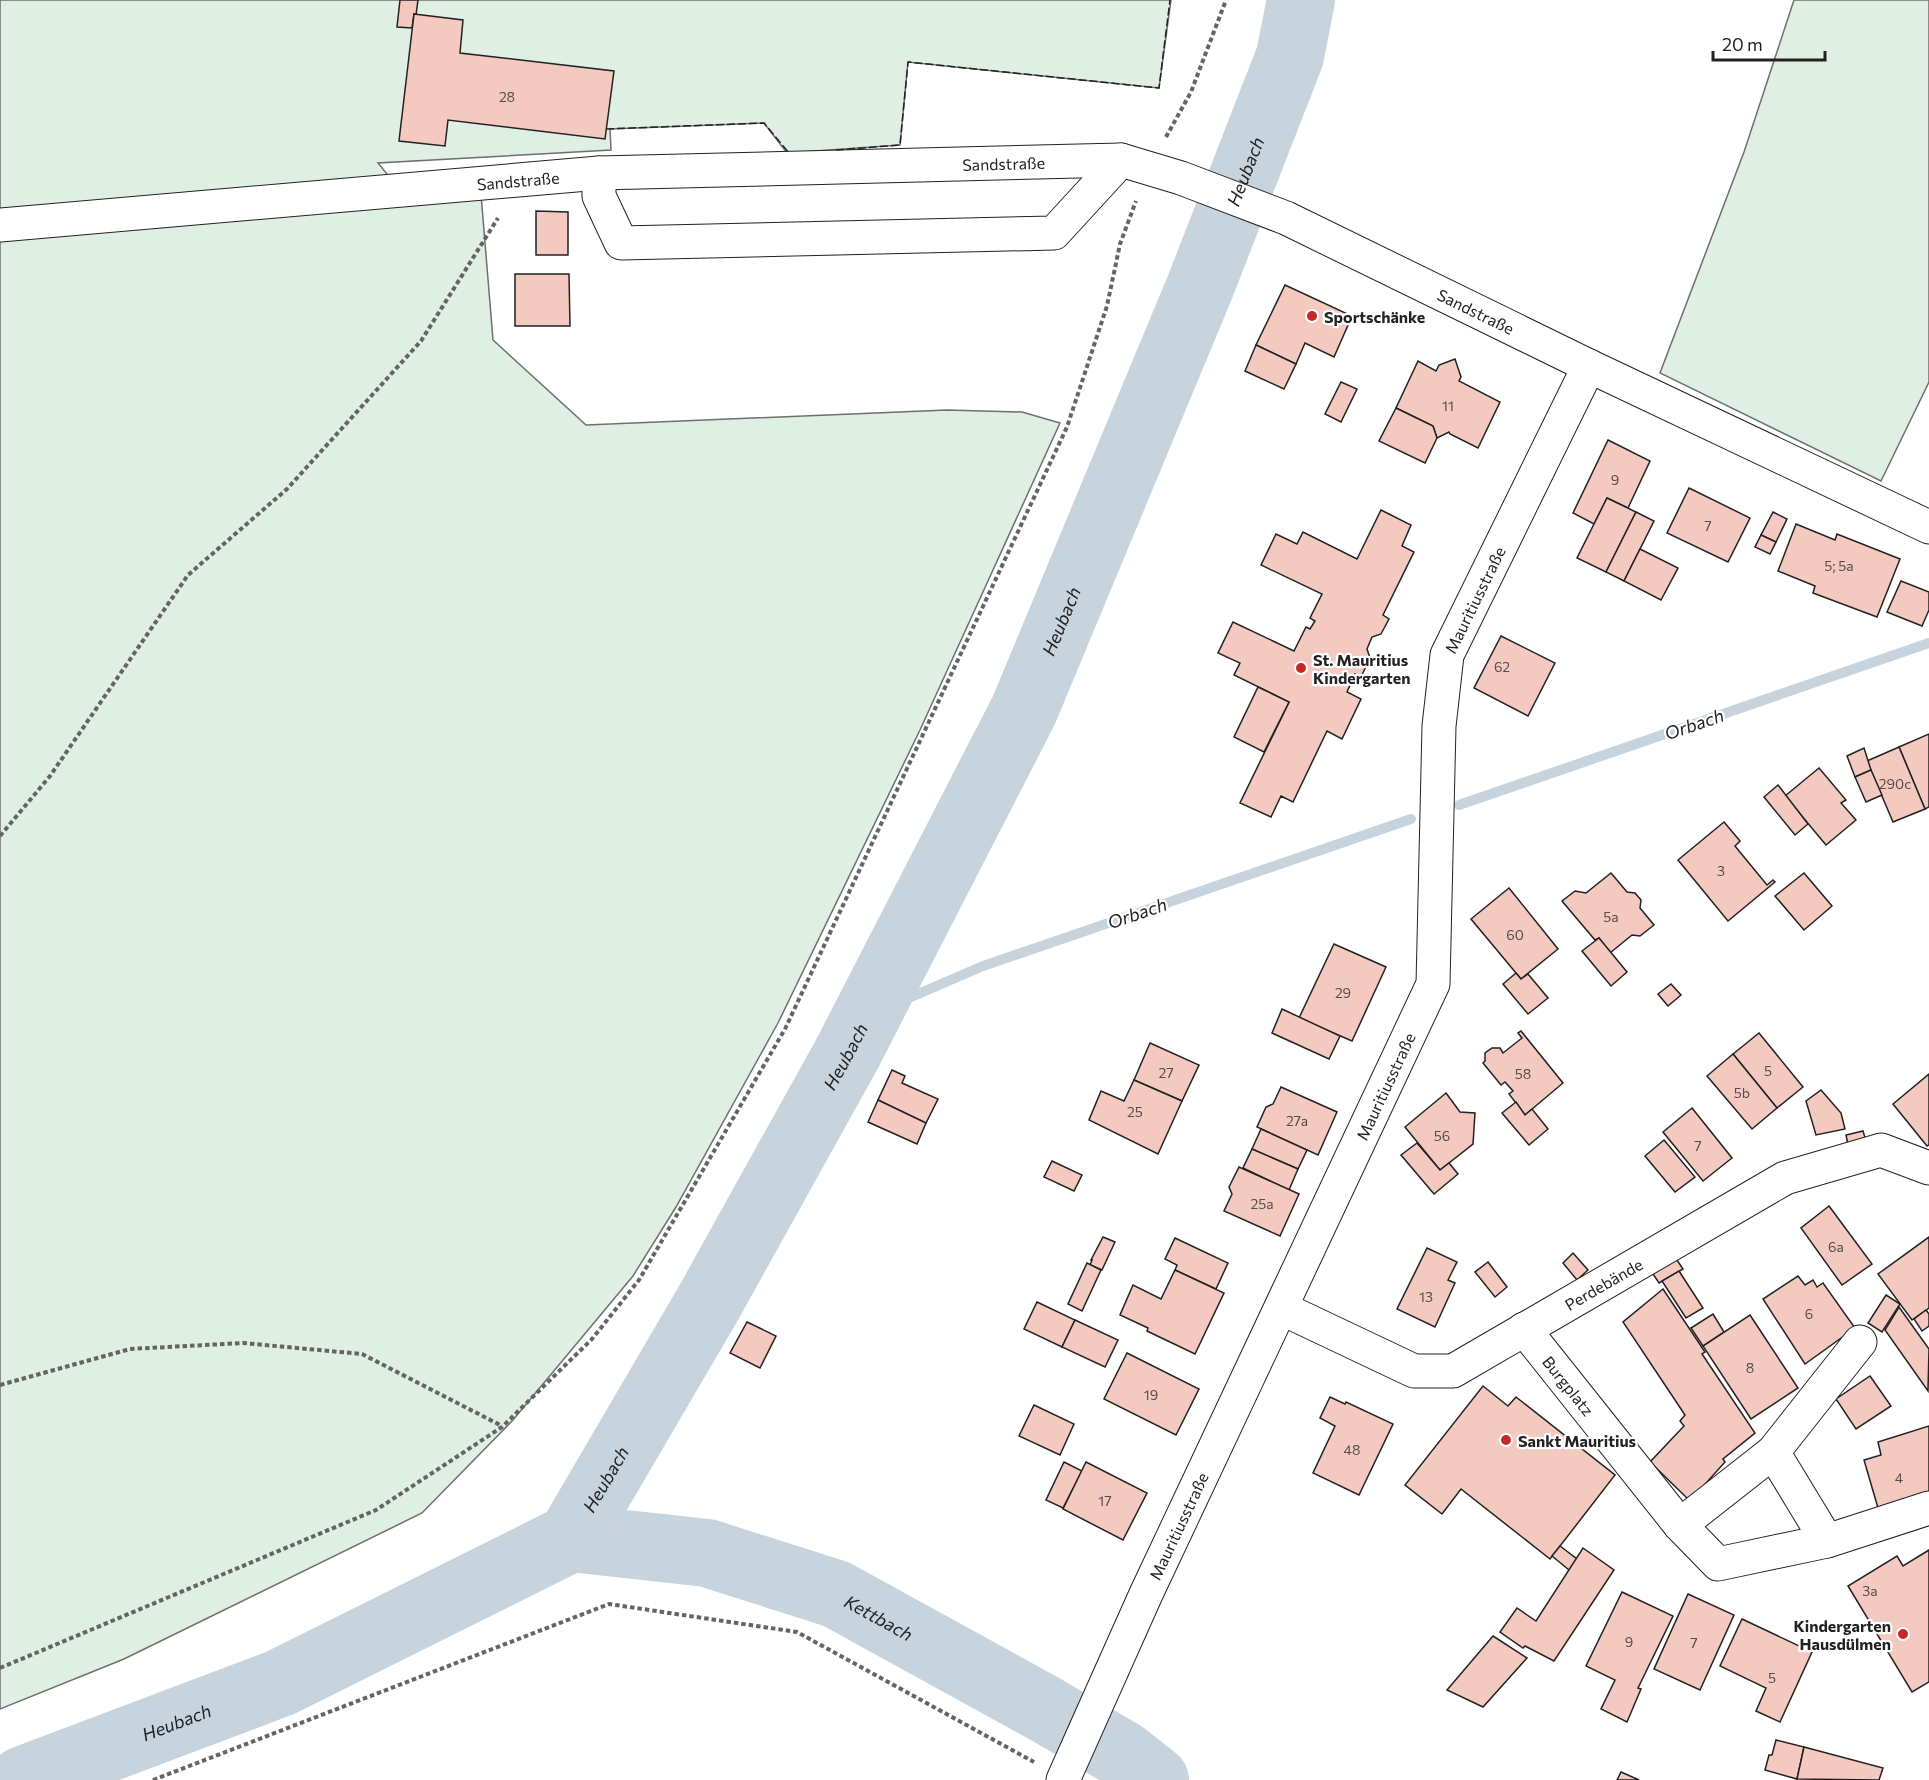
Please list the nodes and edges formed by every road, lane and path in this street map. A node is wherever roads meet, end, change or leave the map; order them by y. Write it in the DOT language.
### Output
graph roads {
  1 [pos="1226,0"];
  2 [pos="1135,164"];
  3 [pos="599,172"];
  4 [pos="522,179"];
  5 [pos="0,225"];
  6 [pos="1589,366"];
  7 [pos="1929,526"];
  8 [pos="0,836"];
  9 [pos="1929,1168"];
  10 [pos="1281,1308"];
  11 [pos="1524,1329"];
  12 [pos="1860,1342"];
  13 [pos="0,1385"];
  14 [pos="502,1426"];
  15 [pos="1773,1452"];
  16 [pos="1929,1508"];
  17 [pos="1680,1525"];
  18 [pos="1827,1541"];
  19 [pos="0,1668"];
  20 [pos="1067,1774"];
  21 [pos="153,1780"];
  1 -- 2 [label="path"];
  2 -- 3 [label="street, Sandstraße"];
  2 -- 3 [label="street"];
  2 -- 6 [label="street, Sandstraße"];
  2 -- 14 [label="path"];
  3 -- 4 [label="street, Sandstraße"];
  4 -- 5 [label="street, Sandstraße"];
  4 -- 8 [label="path"];
  6 -- 7 [label="street, Sandstraße"];
  6 -- 10 [label="street, Mauritiusstraße"];
  9 -- 11 [label="street, Perdebände"];
  10 -- 11 [label="street, Perdebände"];
  10 -- 20 [label="street, Mauritiusstraße"];
  11 -- 17 [label="street, Burgplatz"];
  12 -- 15 [label="street"];
  13 -- 14 [label="path"];
  14 -- 19 [label="path"];
  15 -- 17 [label="street"];
  15 -- 18 [label="street"];
  16 -- 18 [label="street, Burgplatz"];
  17 -- 18 [label="street, Burgplatz"];
  20 -- 21 [label="path"];
}
